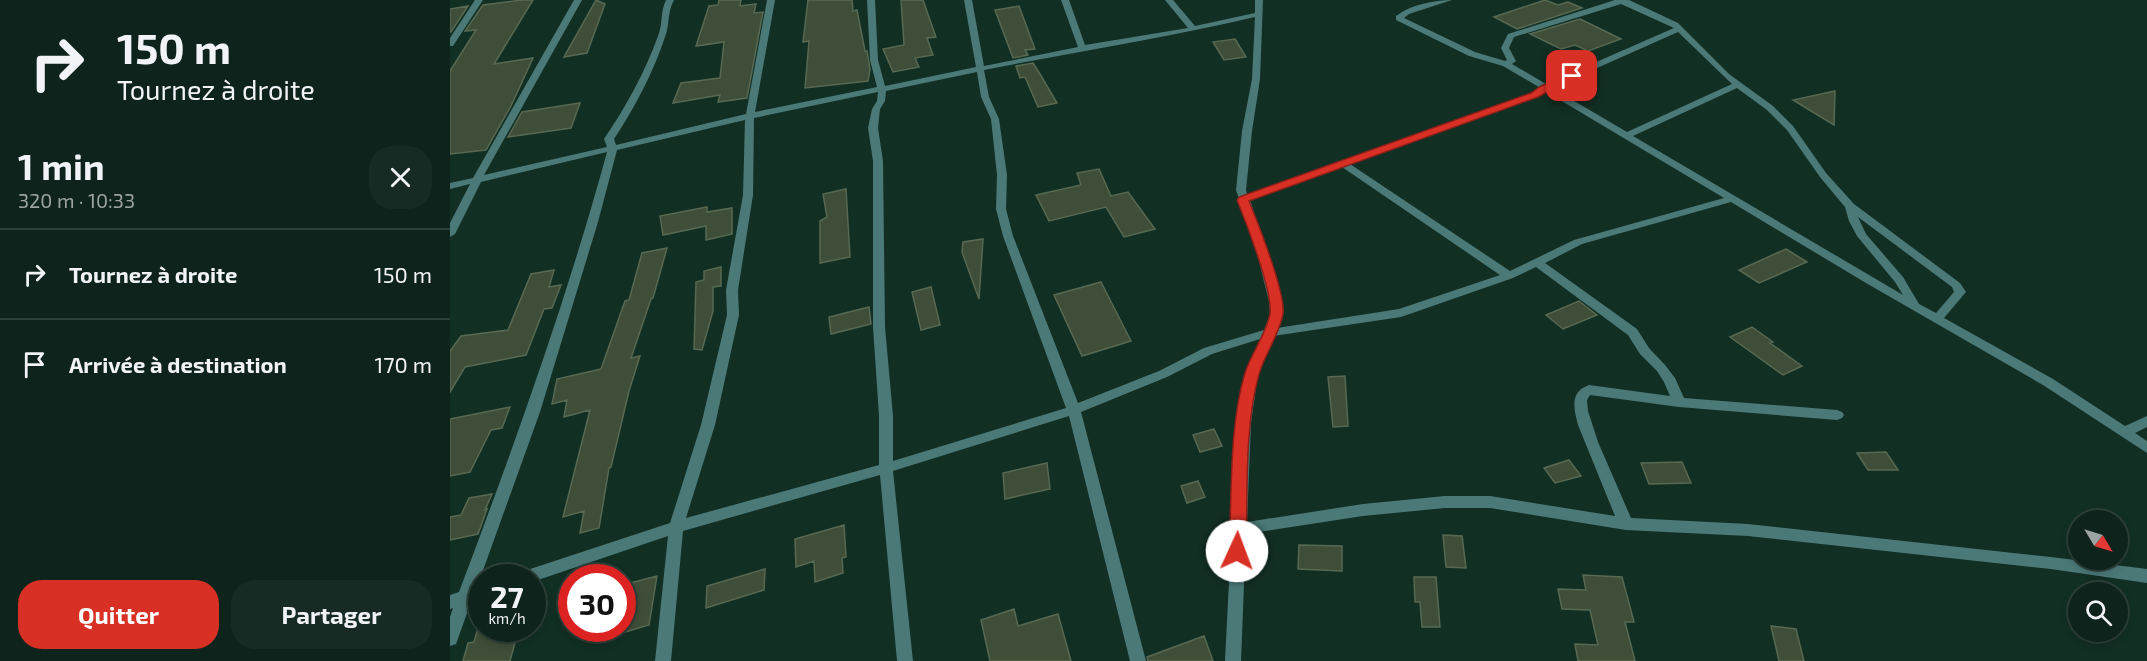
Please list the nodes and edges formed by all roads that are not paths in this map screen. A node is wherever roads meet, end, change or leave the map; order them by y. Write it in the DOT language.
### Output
graph roads {
  1 [pos="479,0"];
  2 [pos="579,0"];
  3 [pos="670,0"];
  4 [pos="771,0"];
  5 [pos="871,0"];
  6 [pos="968,0"];
  7 [pos="1065,0"];
  8 [pos="1169,0"];
  9 [pos="1259,0"];
  10 [pos="1448,0"];
  11 [pos="1622,0"];
  12 [pos="1259,14"];
  13 [pos="1193,29"];
  14 [pos="1679,29"];
  15 [pos="450,44"];
  16 [pos="1082,48"];
  17 [pos="1506,64"];
  18 [pos="981,69"];
  19 [pos="1737,85"];
  20 [pos="1544,88"];
  21 [pos="882,90"];
  22 [pos="750,116"];
  23 [pos="1626,136"];
  24 [pos="613,147"];
  25 [pos="1345,165"];
  26 [pos="474,182"];
  27 [pos="450,186"];
  28 [pos="1732,199"];
  29 [pos="1243,200"];
  30 [pos="1850,206"];
  31 [pos="450,234"];
  32 [pos="1538,263"];
  33 [pos="1509,276"];
  34 [pos="1913,304"];
  35 [pos="1938,318"];
  36 [pos="1267,333"];
  37 [pos="1679,402"];
  38 [pos="1074,410"];
  39 [pos="1837,415"];
  40 [pos="2147,421"];
  41 [pos="2125,432"];
  42 [pos="2147,448"];
  43 [pos="886,468"];
  44 [pos="1626,524"];
  45 [pos="676,527"];
  46 [pos="1238,529"];
  47 [pos="546,571"];
  48 [pos="2147,576"];
  49 [pos="458,599"];
  50 [pos="450,639"];
  51 [pos="663,661"];
  52 [pos="905,661"];
  53 [pos="1138,661"];
  54 [pos="1233,661"];
  1 -- 15 [label="street"];
  2 -- 26 [label="street"];
  3 -- 24 [label="street"];
  4 -- 22 [label="street"];
  5 -- 21 [label="street"];
  6 -- 18 [label="street"];
  7 -- 16 [label="street"];
  8 -- 13 [label="street"];
  9 -- 12 [label="street"];
  10 -- 17 [label="street"];
  11 -- 14 [label="street"];
  11 -- 17 [label="street"];
  12 -- 13 [label="street"];
  12 -- 29 [label="street"];
  13 -- 16 [label="street"];
  14 -- 19 [label="street"];
  14 -- 20 [label="street"];
  16 -- 18 [label="street"];
  17 -- 20 [label="street"];
  18 -- 21 [label="street"];
  18 -- 38 [label="street"];
  19 -- 23 [label="street"];
  19 -- 30 [label="street"];
  20 -- 23 [label="street"];
  20 -- 25 [label="street"];
  21 -- 22 [label="street"];
  21 -- 43 [label="street"];
  22 -- 24 [label="street"];
  22 -- 45 [label="street"];
  23 -- 28 [label="street"];
  24 -- 26 [label="street"];
  24 -- 49 [label="street"];
  25 -- 29 [label="street"];
  25 -- 33 [label="street"];
  26 -- 27 [label="street"];
  26 -- 31 [label="street"];
  28 -- 32 [label="street"];
  28 -- 34 [label="street"];
  29 -- 36 [label="street"];
  30 -- 34 [label="street"];
  30 -- 35 [label="street"];
  32 -- 33 [label="street"];
  32 -- 37 [label="street"];
  33 -- 36 [label="street"];
  34 -- 35 [label="street"];
  35 -- 41 [label="street"];
  36 -- 38 [label="street"];
  36 -- 46 [label="street"];
  37 -- 39 [label="street"];
  37 -- 44 [label="street"];
  38 -- 43 [label="street"];
  38 -- 53 [label="street"];
  40 -- 41 [label="street"];
  41 -- 42 [label="street"];
  43 -- 45 [label="street"];
  43 -- 52 [label="street"];
  44 -- 46 [label="street"];
  44 -- 48 [label="street"];
  45 -- 47 [label="street"];
  45 -- 51 [label="street"];
  46 -- 54 [label="street"];
  49 -- 50 [label="street"];
}
